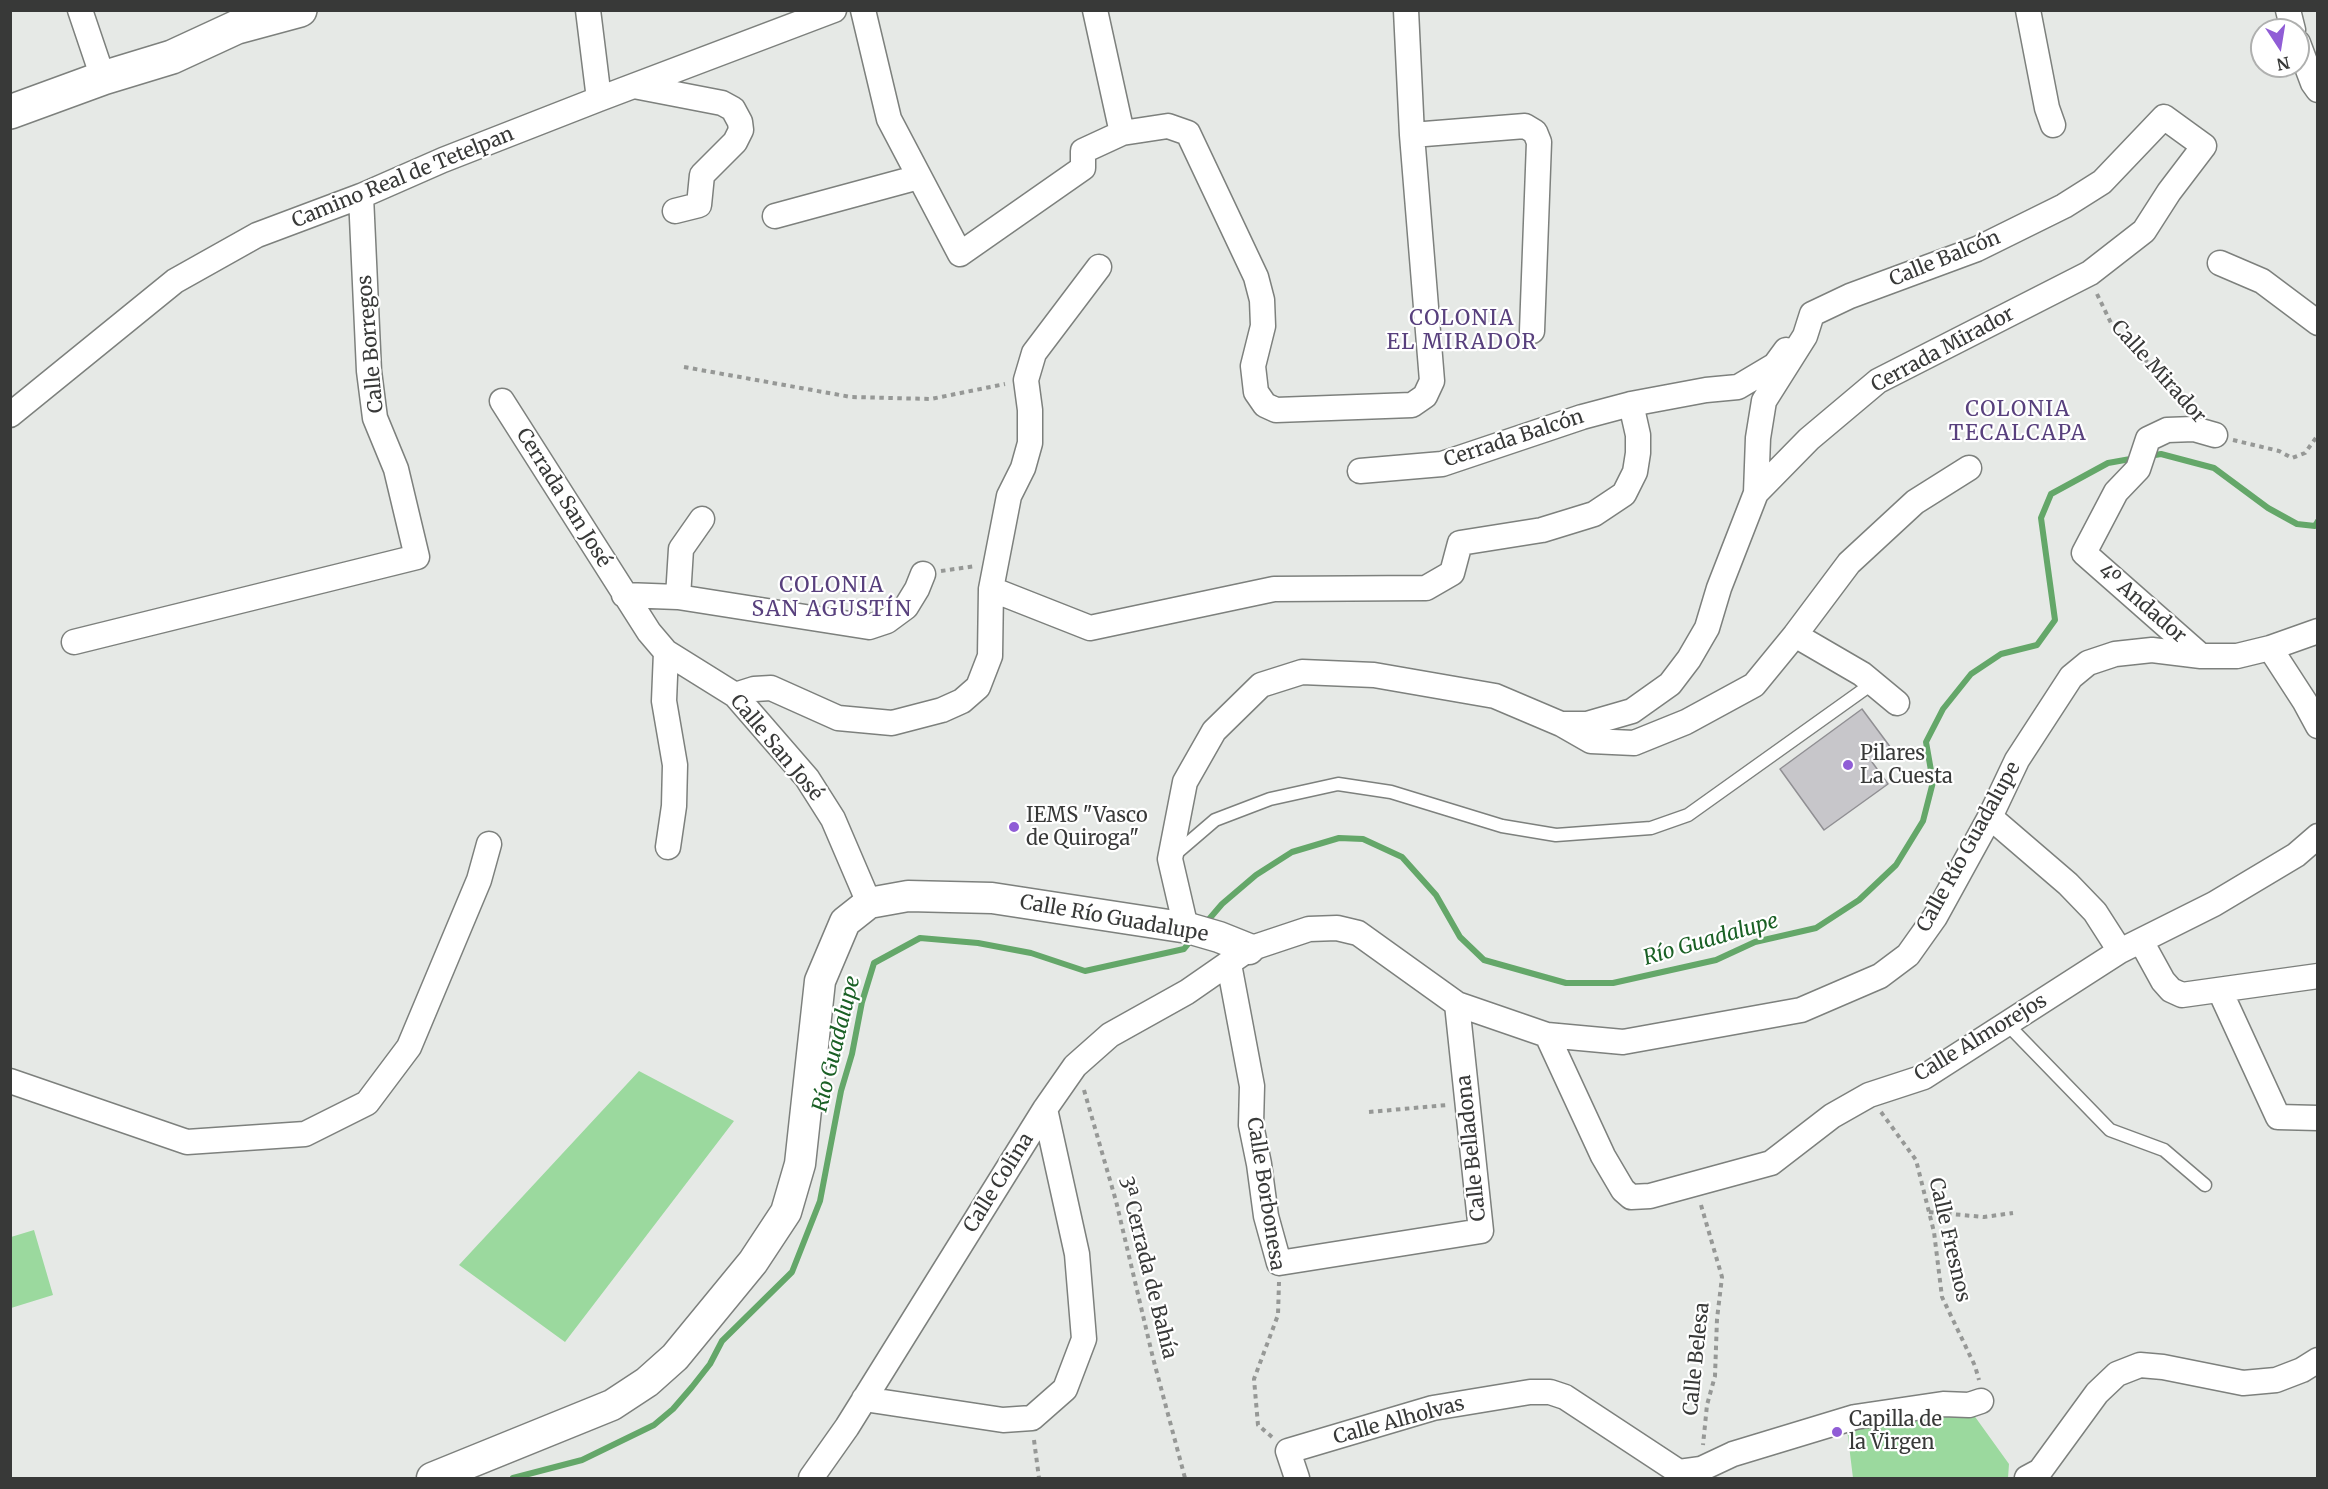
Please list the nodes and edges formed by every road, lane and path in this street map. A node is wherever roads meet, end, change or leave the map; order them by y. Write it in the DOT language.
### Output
graph roads {
  1 [pos="80,10"];
  2 [pos="300,10"];
  3 [pos="588,10"];
  4 [pos="834,10"];
  5 [pos="863,10"];
  6 [pos="1095,10"];
  7 [pos="1406,10"];
  8 [pos="2028,10"];
  9 [pos="2310,75"];
  10 [pos="103,78"];
  11 [pos="634,86"];
  12 [pos="2318,90"];
  13 [pos="599,99"];
  14 [pos="10,112"];
  15 [pos="2053,125"];
  16 [pos="1122,133"];
  17 [pos="1412,135"];
  18 [pos="919,177"];
  19 [pos="361,196"];
  20 [pos="675,211"];
  21 [pos="776,216"];
  22 [pos="2220,263"];
  23 [pos="1099,267"];
  24 [pos="2090,273"];
  25 [pos="1819,311"];
  26 [pos="2318,323"];
  27 [pos="1532,331"];
  28 [pos="684,367"];
  29 [pos="1026,380"];
  30 [pos="502,401"];
  31 [pos="1631,405"];
  32 [pos="10,415"];
  33 [pos="2215,435"];
  34 [pos="2318,435"];
  35 [pos="1969,468"];
  36 [pos="1360,471"];
  37 [pos="1756,493"];
  38 [pos="702,519"];
  39 [pos="996,563"];
  40 [pos="923,574"];
  41 [pos="991,589"];
  42 [pos="624,595"];
  43 [pos="678,597"];
  44 [pos="2318,631"];
  45 [pos="1795,635"];
  46 [pos="74,642"];
  47 [pos="2270,648"];
  48 [pos="666,652"];
  49 [pos="2201,656"];
  50 [pos="1874,684"];
  51 [pos="735,694"];
  52 [pos="1897,703"];
  53 [pos="1561,724"];
  54 [pos="2318,726"];
  55 [pos="1990,817"];
  56 [pos="2318,836"];
  57 [pos="489,844"];
  58 [pos="668,847"];
  59 [pos="1170,859"];
  60 [pos="869,903"];
  61 [pos="1196,930"];
  62 [pos="2130,946"];
  63 [pos="1239,957"];
  64 [pos="2318,976"];
  65 [pos="2220,991"];
  66 [pos="1457,1004"];
  67 [pos="2008,1025"];
  68 [pos="1547,1035"];
  69 [pos="1076,1066"];
  70 [pos="10,1081"];
  71 [pos="1869,1095"];
  72 [pos="1466,1104"];
  73 [pos="1045,1109"];
  74 [pos="1369,1112"];
  75 [pos="2318,1118"];
  76 [pos="1696,1184"];
  77 [pos="2205,1185"];
  78 [pos="1929,1212"];
  79 [pos="2013,1214"];
  80 [pos="1279,1263"];
  81 [pos="2318,1360"];
  82 [pos="864,1399"];
  83 [pos="1981,1401"];
  84 [pos="1032,1418"];
  85 [pos="1288,1451"];
  86 [pos="1701,1469"];
  87 [pos="822,1474"];
  88 [pos="432,1479"];
  89 [pos="1039,1479"];
  90 [pos="1185,1479"];
  91 [pos="1297,1479"];
  92 [pos="2027,1479"];
  1 -- 10 [label="street"];
  2 -- 10 [label="main road"];
  3 -- 13 [label="street"];
  4 -- 11 [label="street, Camino Real de Tetelpan"];
  5 -- 18 [label="street"];
  6 -- 16 [label="street"];
  7 -- 17 [label="street"];
  8 -- 15 [label="street"];
  9 -- 12 [label="street"];
  10 -- 14 [label="main road"];
  11 -- 13 [label="street, Camino Real de Tetelpan"];
  11 -- 20 [label="street"];
  13 -- 19 [label="street, Camino Real de Tetelpan"];
  16 -- 17 [label="street"];
  16 -- 18 [label="street"];
  17 -- 27 [label="street"];
  18 -- 21 [label="street"];
  19 -- 32 [label="street, Camino Real de Tetelpan"];
  19 -- 46 [label="street, Calle Borregos"];
  22 -- 26 [label="street"];
  23 -- 29 [label="street"];
  24 -- 25 [label="street, Calle Balcón"];
  24 -- 33 [label="path, Calle Mirador"];
  24 -- 37 [label="street, Cerrada Mirador"];
  25 -- 31 [label="street, Calle Balcón"];
  25 -- 37 [label="street"];
  28 -- 29 [label="path"];
  29 -- 39 [label="street"];
  30 -- 42 [label="street, Cerrada San José"];
  31 -- 36 [label="street, Cerrada Balcón"];
  31 -- 41 [label="street"];
  33 -- 34 [label="path"];
  33 -- 49 [label="street, 4º Andador"];
  35 -- 45 [label="street"];
  37 -- 53 [label="street"];
  38 -- 43 [label="street"];
  39 -- 40 [label="path"];
  39 -- 41 [label="street"];
  40 -- 43 [label="street"];
  41 -- 51 [label="street"];
  42 -- 43 [label="street"];
  42 -- 48 [label="street, Calle San José"];
  44 -- 47 [label="street, Calle Río Guadalupe"];
  45 -- 50 [label="street"];
  45 -- 53 [label="street"];
  47 -- 49 [label="street, Calle Río Guadalupe"];
  47 -- 54 [label="street"];
  48 -- 51 [label="street, Calle San José"];
  48 -- 58 [label="street"];
  49 -- 55 [label="street, Calle Río Guadalupe"];
  50 -- 52 [label="street"];
  50 -- 59 [label="lane"];
  51 -- 60 [label="street, Calle San José"];
  53 -- 59 [label="street"];
  55 -- 62 [label="street"];
  55 -- 68 [label="street, Calle Río Guadalupe"];
  56 -- 62 [label="street, Calle Almorejos"];
  57 -- 70 [label="street"];
  59 -- 61 [label="street"];
  60 -- 61 [label="street, Calle Río Guadalupe"];
  60 -- 88 [label="street, Calle Río Guadalupe"];
  61 -- 63 [label="street, Calle Río Guadalupe"];
  62 -- 65 [label="street"];
  62 -- 67 [label="street, Calle Almorejos"];
  63 -- 66 [label="street, Calle Río Guadalupe"];
  63 -- 69 [label="street, Calle Colina"];
  63 -- 80 [label="street, Calle Borbonesa"];
  64 -- 65 [label="street"];
  65 -- 75 [label="street"];
  66 -- 68 [label="street, Calle Río Guadalupe"];
  66 -- 72 [label="street, Calle Belladona"];
  67 -- 71 [label="street, Calle Almorejos"];
  67 -- 77 [label="lane"];
  68 -- 76 [label="street, Calle Almorejos"];
  69 -- 73 [label="street, Calle Colina"];
  69 -- 90 [label="path, 3ª Cerrada de Bahía"];
  71 -- 76 [label="street, Calle Almorejos"];
  71 -- 78 [label="path, Calle Fresnos"];
  72 -- 74 [label="path"];
  72 -- 80 [label="street, Calle Belladona"];
  73 -- 82 [label="street, Calle Colina"];
  73 -- 84 [label="street"];
  76 -- 86 [label="path, Calle Belesa"];
  78 -- 79 [label="path"];
  78 -- 83 [label="path, Calle Fresnos"];
  80 -- 85 [label="path, Calle Borbonesa"];
  81 -- 92 [label="street"];
  82 -- 84 [label="street"];
  82 -- 87 [label="street, Calle Colina"];
  83 -- 86 [label="street, Calle Alholvas"];
  84 -- 89 [label="path"];
  85 -- 86 [label="street, Calle Alholvas"];
  85 -- 91 [label="street"];
}
